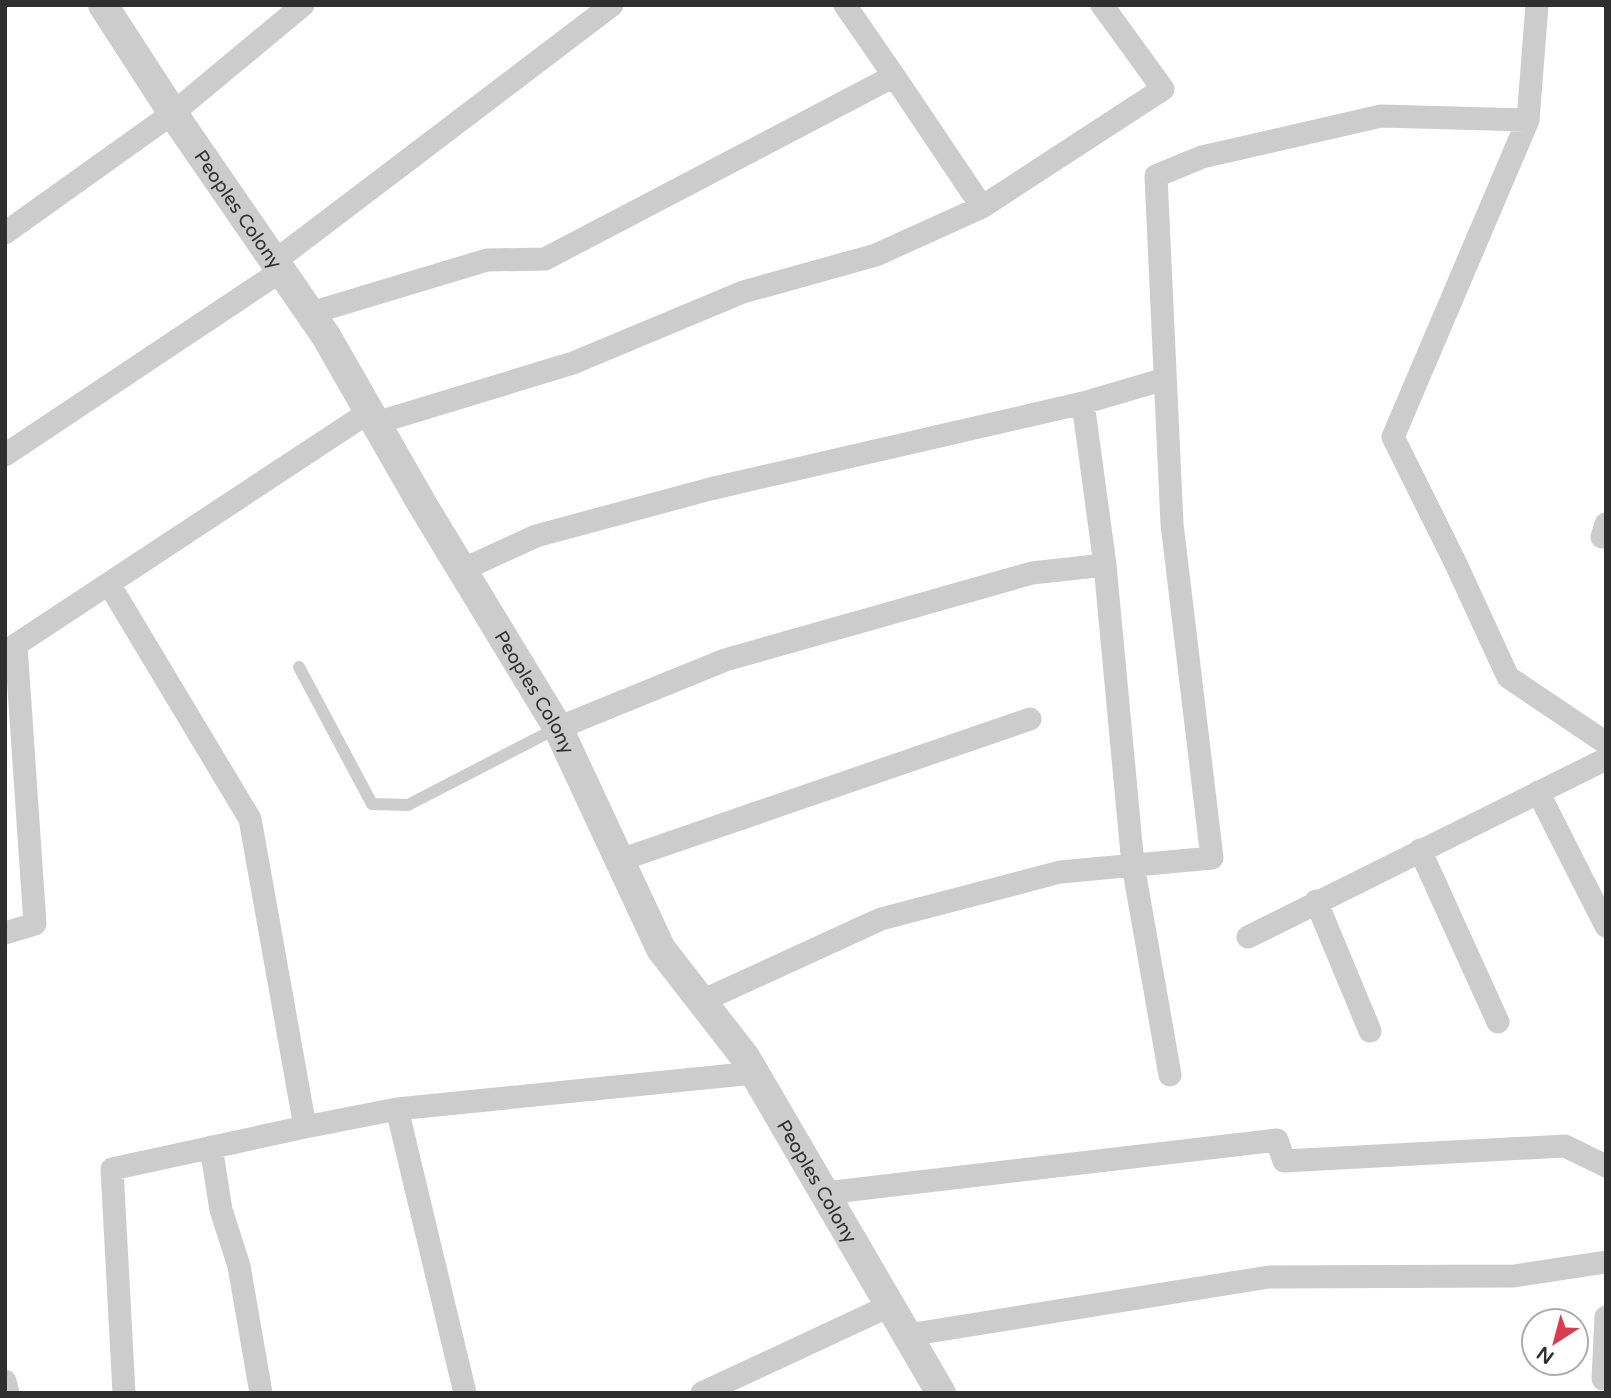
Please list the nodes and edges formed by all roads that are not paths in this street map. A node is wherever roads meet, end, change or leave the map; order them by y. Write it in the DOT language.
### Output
graph roads {
  1 [pos="103,5"];
  2 [pos="303,5"];
  3 [pos="612,5"];
  4 [pos="845,5"];
  5 [pos="1102,5"];
  6 [pos="1537,5"];
  7 [pos="894,76"];
  8 [pos="173,113"];
  9 [pos="1528,120"];
  10 [pos="982,207"];
  11 [pos="5,233"];
  12 [pos="278,266"];
  13 [pos="311,313"];
  14 [pos="1165,379"];
  15 [pos="1083,403"];
  16 [pos="373,417"];
  17 [pos="5,455"];
  18 [pos="1105,565"];
  19 [pos="462,570"];
  20 [pos="109,584"];
  21 [pos="11,648"];
  22 [pos="299,667"];
  23 [pos="1030,719"];
  24 [pos="558,728"];
  25 [pos="1606,743"];
  26 [pos="1606,759"];
  27 [pos="1538,792"];
  28 [pos="1420,850"];
  29 [pos="620,860"];
  30 [pos="1133,865"];
  31 [pos="1316,901"];
  32 [pos="1606,926"];
  33 [pos="5,933"];
  34 [pos="1248,937"];
  35 [pos="702,1001"];
  36 [pos="1498,1022"];
  37 [pos="1370,1031"];
  38 [pos="754,1073"];
  39 [pos="1170,1075"];
  40 [pos="397,1110"];
  41 [pos="305,1127"];
  42 [pos="211,1147"];
  43 [pos="1606,1166"];
  44 [pos="825,1194"];
  45 [pos="1606,1262"];
  46 [pos="891,1305"];
  47 [pos="1606,1317"];
  48 [pos="908,1335"];
  49 [pos="1606,1379"];
  50 [pos="5,1381"];
  51 [pos="8,1393"];
  52 [pos="124,1393"];
  53 [pos="261,1393"];
  54 [pos="465,1393"];
  55 [pos="702,1393"];
  56 [pos="941,1393"];
  1 -- 8 [label="street, Peoples Colony"];
  2 -- 8 [label="street"];
  3 -- 12 [label="street"];
  4 -- 7 [label="street"];
  5 -- 10 [label="street"];
  6 -- 9 [label="street"];
  7 -- 10 [label="street"];
  7 -- 13 [label="street"];
  8 -- 11 [label="street"];
  8 -- 12 [label="street, Peoples Colony"];
  9 -- 14 [label="street"];
  9 -- 25 [label="street"];
  10 -- 16 [label="street"];
  12 -- 13 [label="street, Peoples Colony"];
  12 -- 17 [label="street"];
  13 -- 16 [label="street, Peoples Colony"];
  14 -- 15 [label="street"];
  14 -- 30 [label="street"];
  15 -- 18 [label="street"];
  15 -- 19 [label="street"];
  16 -- 19 [label="street, Peoples Colony"];
  16 -- 20 [label="street"];
  18 -- 24 [label="street"];
  18 -- 30 [label="street"];
  19 -- 24 [label="street, Peoples Colony"];
  20 -- 21 [label="street"];
  20 -- 41 [label="street"];
  21 -- 33 [label="street"];
  22 -- 24 [label="lane"];
  23 -- 29 [label="street"];
  24 -- 29 [label="street, Peoples Colony"];
  26 -- 27 [label="street"];
  27 -- 28 [label="street"];
  27 -- 32 [label="street"];
  28 -- 31 [label="street"];
  28 -- 36 [label="street"];
  29 -- 35 [label="street, Peoples Colony"];
  30 -- 35 [label="street"];
  30 -- 39 [label="street"];
  31 -- 34 [label="street"];
  31 -- 37 [label="street"];
  35 -- 38 [label="street, Peoples Colony"];
  38 -- 40 [label="street"];
  38 -- 44 [label="street, Peoples Colony"];
  40 -- 41 [label="street"];
  40 -- 54 [label="street"];
  41 -- 42 [label="street"];
  42 -- 52 [label="street"];
  42 -- 53 [label="street"];
  43 -- 44 [label="street"];
  44 -- 46 [label="street, Peoples Colony"];
  45 -- 48 [label="street"];
  46 -- 48 [label="street, Peoples Colony"];
  46 -- 55 [label="street"];
  47 -- 49 [label="street"];
  48 -- 56 [label="street, Peoples Colony"];
  50 -- 51 [label="street"];
}
